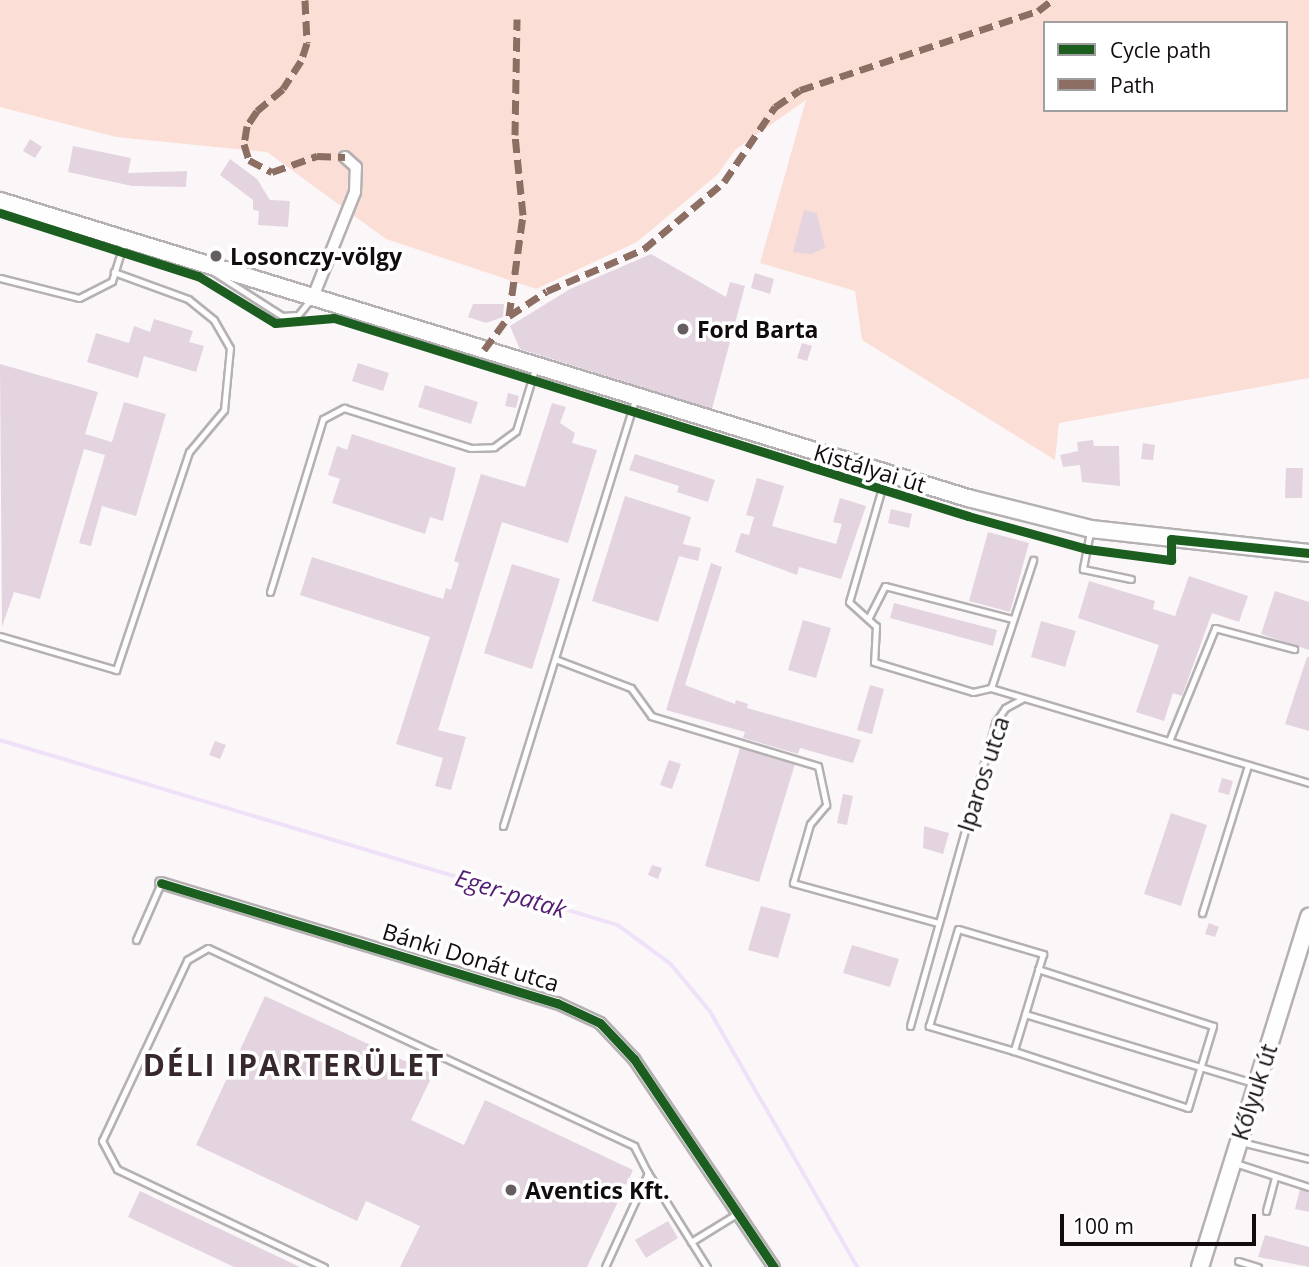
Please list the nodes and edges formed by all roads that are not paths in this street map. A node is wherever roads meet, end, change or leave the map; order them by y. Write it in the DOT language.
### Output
graph roads {
  1 [pos="345,157"];
  2 [pos="0,201"];
  3 [pos="126,240"];
  4 [pos="204,264"];
  5 [pos="114,272"];
  6 [pos="0,278"];
  7 [pos="313,297"];
  8 [pos="536,366"];
  9 [pos="635,396"];
  10 [pos="886,473"];
  11 [pos="1091,529"];
  12 [pos="1309,553"];
  13 [pos="1033,560"];
  14 [pos="1131,579"];
  15 [pos="270,592"];
  16 [pos="868,619"];
  17 [pos="1013,620"];
  18 [pos="0,636"];
  19 [pos="1294,649"];
  20 [pos="555,659"];
  21 [pos="991,688"];
  22 [pos="1022,699"];
  23 [pos="1169,741"];
  24 [pos="1248,765"];
  25 [pos="1309,783"];
  26 [pos="503,827"];
  27 [pos="161,883"];
  28 [pos="1202,913"];
  29 [pos="1309,917"];
  30 [pos="938,923"];
  31 [pos="136,940"];
  32 [pos="1038,969"];
  33 [pos="1025,1014"];
  34 [pos="909,1026"];
  35 [pos="1014,1052"];
  36 [pos="1199,1067"];
  37 [pos="1256,1084"];
  38 [pos="1238,1141"];
  39 [pos="1309,1159"];
  40 [pos="1232,1162"];
  41 [pos="648,1173"];
  42 [pos="1275,1178"];
  43 [pos="1309,1187"];
  44 [pos="1266,1211"];
  45 [pos="738,1213"];
  46 [pos="691,1242"];
  47 [pos="1238,1261"];
  48 [pos="324,1267"];
  49 [pos="605,1267"];
  50 [pos="707,1267"];
  51 [pos="774,1267"];
  52 [pos="1200,1267"];
  53 [pos="1258,1267"];
  1 -- 7 [label="street"];
  2 -- 3 [label="main road, Kistályai út"];
  3 -- 4 [label="main road, Kistályai út"];
  3 -- 5 [label="lane"];
  4 -- 7 [label="main road, Kistályai út"];
  4 -- 7 [label="lane"];
  5 -- 6 [label="lane"];
  5 -- 18 [label="lane"];
  7 -- 8 [label="main road, Kistályai út"];
  8 -- 9 [label="main road, Kistályai út"];
  8 -- 15 [label="lane"];
  9 -- 10 [label="main road, Kistályai út"];
  9 -- 20 [label="lane"];
  10 -- 11 [label="main road, Kistályai út"];
  10 -- 16 [label="lane"];
  11 -- 12 [label="main road, Kistályai út"];
  11 -- 14 [label="lane"];
  13 -- 17 [label="lane"];
  16 -- 17 [label="lane"];
  16 -- 21 [label="lane"];
  17 -- 21 [label="lane"];
  19 -- 23 [label="lane"];
  20 -- 26 [label="lane"];
  20 -- 30 [label="lane"];
  21 -- 22 [label="lane"];
  22 -- 23 [label="lane, Iparos utca"];
  22 -- 30 [label="lane, Iparos utca"];
  23 -- 24 [label="lane, Iparos utca"];
  24 -- 25 [label="lane, Iparos utca"];
  24 -- 28 [label="lane"];
  27 -- 31 [label="lane"];
  27 -- 45 [label="street, Bánki Donát utca"];
  29 -- 37 [label="main road, Kőlyuk út"];
  30 -- 34 [label="lane, Iparos utca"];
  32 -- 33 [label="lane"];
  32 -- 35 [label="lane"];
  32 -- 36 [label="lane"];
  33 -- 35 [label="lane"];
  33 -- 36 [label="lane"];
  35 -- 36 [label="lane"];
  36 -- 37 [label="lane"];
  37 -- 38 [label="main road, Kőlyuk út"];
  38 -- 39 [label="lane"];
  38 -- 40 [label="main road, Kőlyuk út"];
  40 -- 42 [label="lane"];
  40 -- 52 [label="main road, Kőlyuk út"];
  41 -- 46 [label="lane"];
  41 -- 48 [label="lane"];
  41 -- 49 [label="lane"];
  42 -- 43 [label="lane"];
  42 -- 44 [label="lane"];
  45 -- 46 [label="lane"];
  45 -- 51 [label="street, Bánki Donát utca"];
  46 -- 50 [label="lane"];
  47 -- 53 [label="lane"];
}
